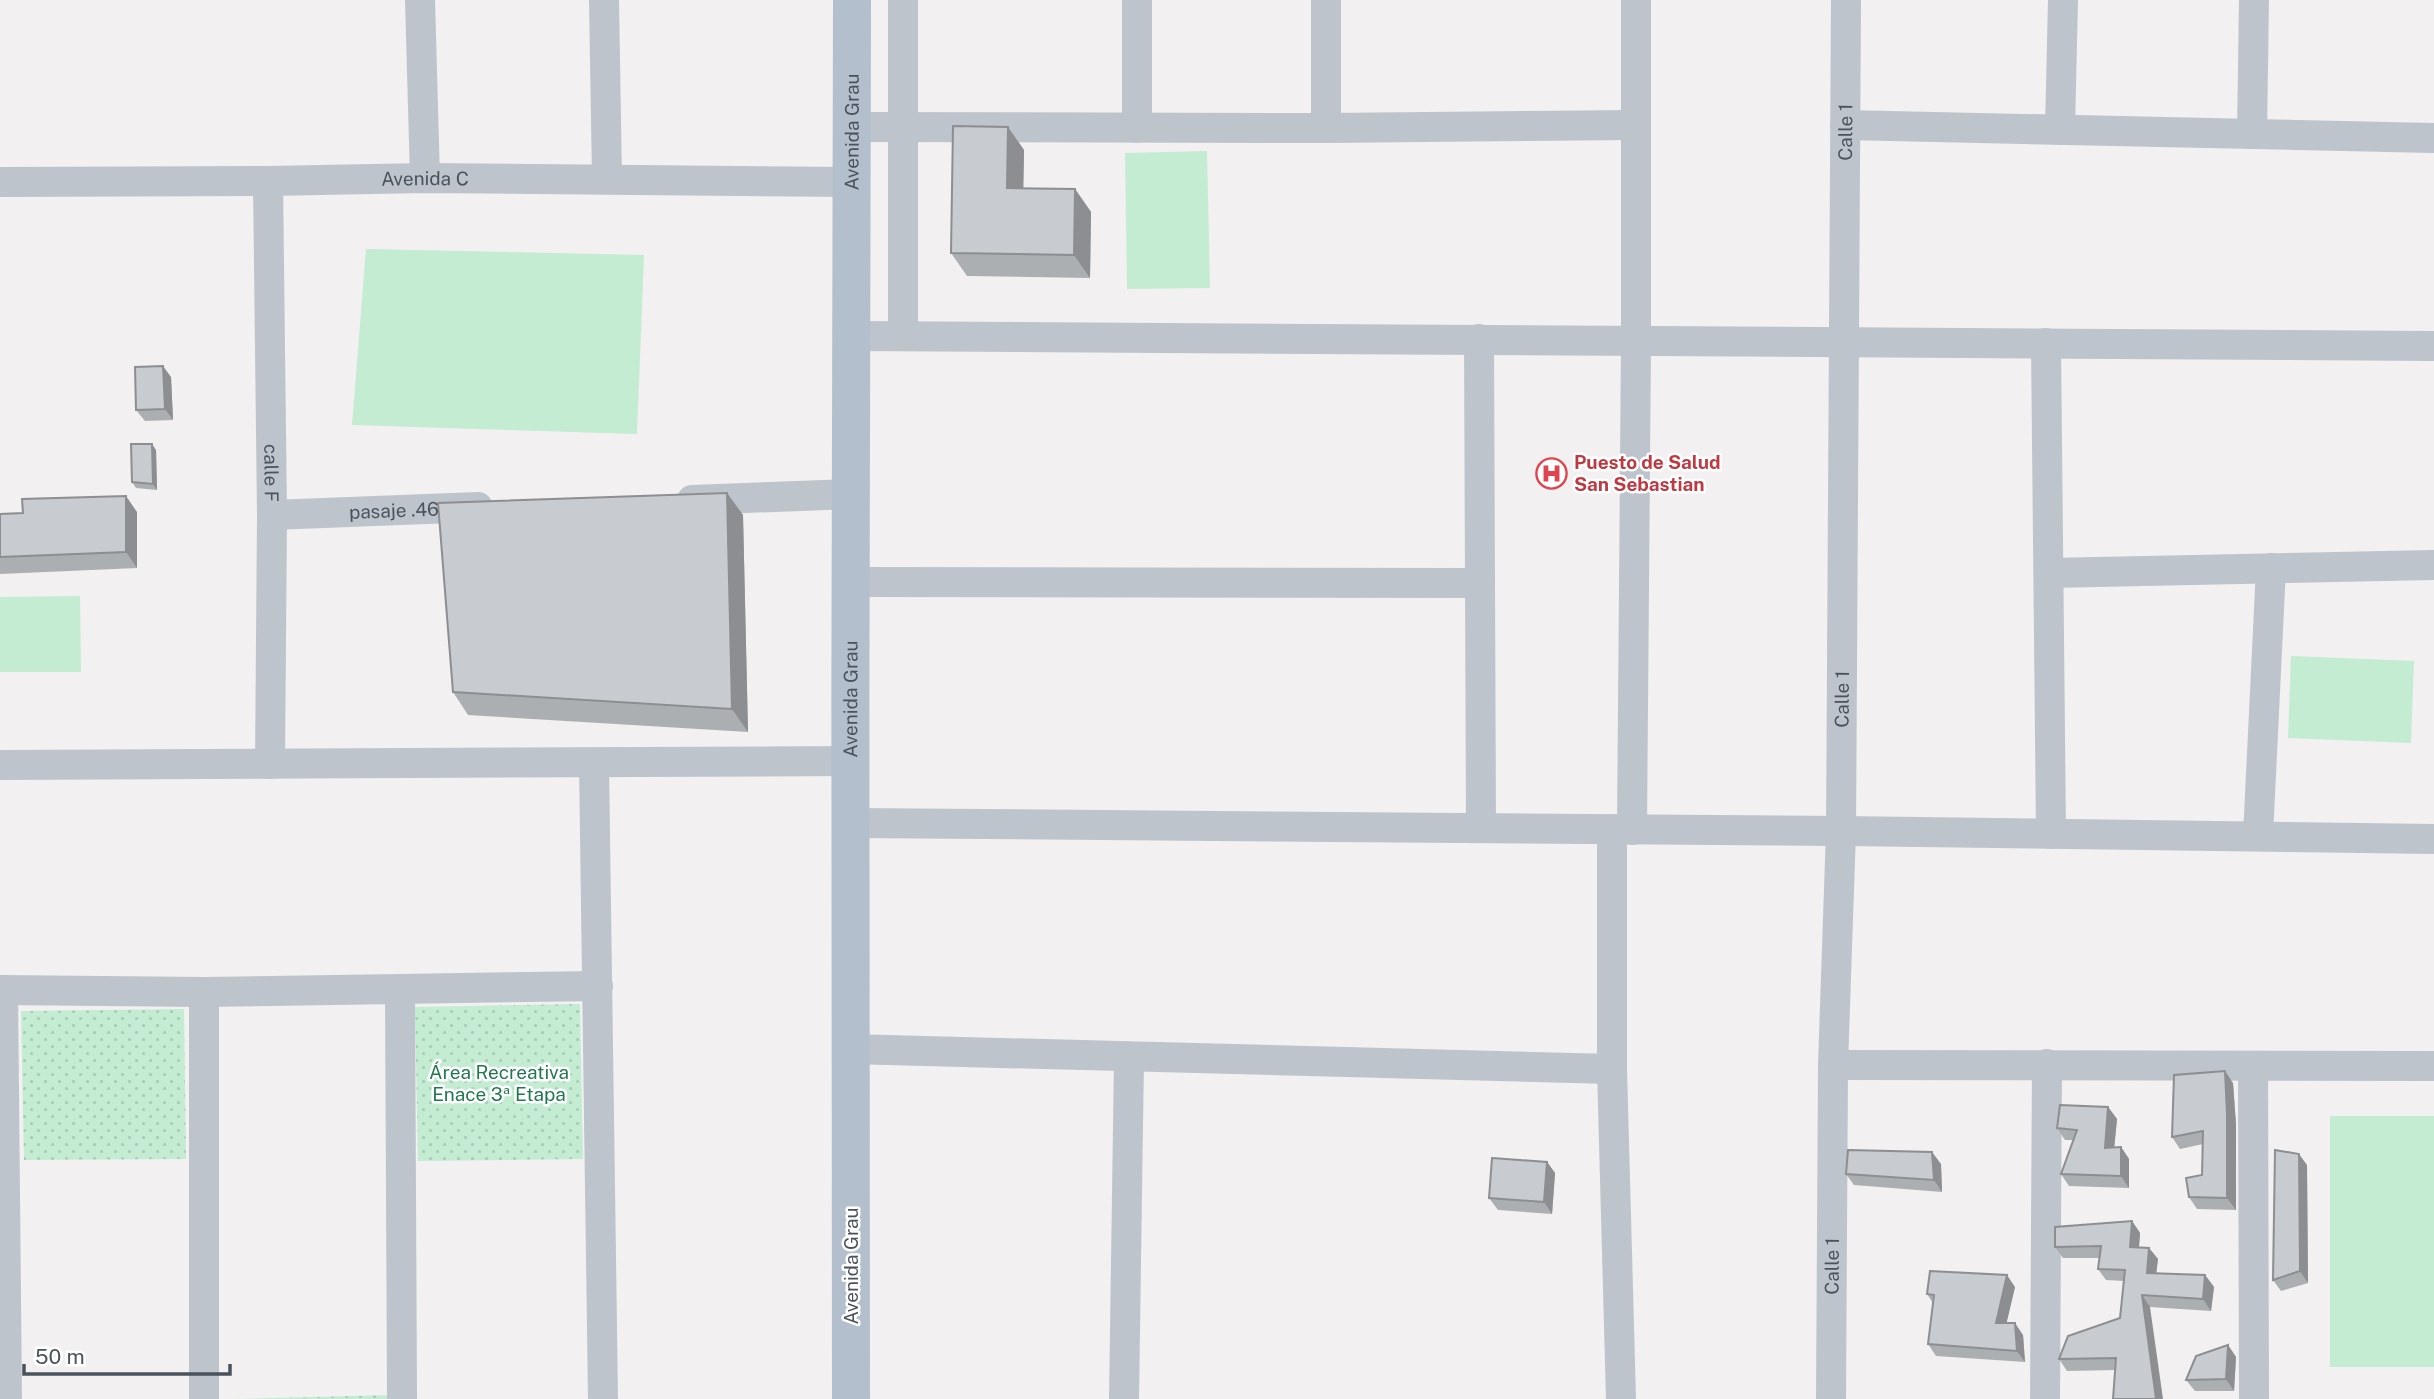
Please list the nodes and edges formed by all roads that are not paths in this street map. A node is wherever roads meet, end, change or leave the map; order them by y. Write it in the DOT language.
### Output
graph roads {
  1 [pos="420,0"];
  2 [pos="604,0"];
  3 [pos="852,0"];
  4 [pos="903,0"];
  5 [pos="1138,0"];
  6 [pos="1326,0"];
  7 [pos="1636,0"];
  8 [pos="1846,0"];
  9 [pos="2063,0"];
  10 [pos="2254,0"];
  11 [pos="1635,125"];
  12 [pos="1844,125"];
  13 [pos="851,127"];
  14 [pos="902,127"];
  15 [pos="1136,128"];
  16 [pos="1326,128"];
  17 [pos="2060,130"];
  18 [pos="2252,134"];
  19 [pos="2434,138"];
  20 [pos="425,178"];
  21 [pos="607,178"];
  22 [pos="268,181"];
  23 [pos="0,182"];
  24 [pos="851,182"];
  25 [pos="851,336"];
  26 [pos="903,336"];
  27 [pos="1479,339"];
  28 [pos="1636,342"];
  29 [pos="1845,342"];
  30 [pos="2046,343"];
  31 [pos="2434,346"];
  32 [pos="852,494"];
  33 [pos="659,501"];
  34 [pos="507,506"];
  35 [pos="272,515"];
  36 [pos="2434,565"];
  37 [pos="2271,568"];
  38 [pos="2049,573"];
  39 [pos="850,582"];
  40 [pos="1480,583"];
  41 [pos="850,761"];
  42 [pos="270,764"];
  43 [pos="594,764"];
  44 [pos="0,765"];
  45 [pos="850,822"];
  46 [pos="1481,828"];
  47 [pos="1622,830"];
  48 [pos="1841,831"];
  49 [pos="2051,834"];
  50 [pos="2258,836"];
  51 [pos="2434,839"];
  52 [pos="598,986"];
  53 [pos="2,990"];
  54 [pos="400,990"];
  55 [pos="204,992"];
  56 [pos="850,1049"];
  57 [pos="1129,1058"];
  58 [pos="2047,1064"];
  59 [pos="1833,1065"];
  60 [pos="2253,1066"];
  61 [pos="2434,1066"];
  62 [pos="1612,1069"];
  63 [pos="7,1399"];
  64 [pos="204,1399"];
  65 [pos="402,1399"];
  66 [pos="603,1399"];
  67 [pos="851,1399"];
  68 [pos="1124,1399"];
  69 [pos="1621,1399"];
  70 [pos="1831,1399"];
  71 [pos="2046,1399"];
  72 [pos="2253,1399"];
  1 -- 20 [label="street"];
  2 -- 21 [label="street"];
  3 -- 13 [label="main road, Avenida Grau"];
  4 -- 14 [label="street"];
  5 -- 15 [label="street"];
  6 -- 16 [label="street"];
  7 -- 11 [label="street"];
  8 -- 12 [label="street, Calle 1"];
  9 -- 17 [label="street"];
  10 -- 18 [label="street"];
  11 -- 16 [label="street"];
  11 -- 28 [label="street"];
  12 -- 17 [label="street"];
  12 -- 29 [label="street, Calle 1"];
  13 -- 14 [label="street"];
  13 -- 24 [label="main road, Avenida Grau"];
  14 -- 15 [label="street"];
  14 -- 26 [label="street"];
  15 -- 16 [label="street"];
  17 -- 18 [label="street"];
  18 -- 19 [label="street"];
  20 -- 21 [label="street, Avenida C"];
  20 -- 22 [label="street, Avenida C"];
  21 -- 24 [label="street, Avenida C"];
  22 -- 23 [label="street, Avenida C"];
  22 -- 35 [label="street, calle F"];
  24 -- 25 [label="main road, Avenida Grau"];
  25 -- 26 [label="street"];
  25 -- 32 [label="main road, Avenida Grau"];
  26 -- 27 [label="street"];
  27 -- 28 [label="street"];
  27 -- 40 [label="street"];
  28 -- 29 [label="street"];
  28 -- 47 [label="street"];
  29 -- 30 [label="street"];
  29 -- 48 [label="street, Calle 1"];
  30 -- 31 [label="street"];
  30 -- 38 [label="street"];
  32 -- 33 [label="street"];
  32 -- 39 [label="main road, Avenida Grau"];
  34 -- 35 [label="street, pasaje .46"];
  35 -- 42 [label="street, calle F"];
  36 -- 37 [label="street"];
  37 -- 38 [label="street"];
  37 -- 50 [label="street"];
  38 -- 49 [label="street"];
  39 -- 40 [label="street"];
  39 -- 41 [label="main road, Avenida Grau"];
  40 -- 46 [label="street"];
  41 -- 43 [label="street"];
  41 -- 45 [label="main road, Avenida Grau"];
  42 -- 43 [label="street"];
  42 -- 44 [label="street"];
  43 -- 52 [label="street"];
  45 -- 46 [label="street"];
  45 -- 56 [label="main road, Avenida Grau"];
  46 -- 47 [label="street"];
  47 -- 48 [label="street"];
  47 -- 62 [label="street"];
  48 -- 49 [label="street"];
  48 -- 59 [label="street, Calle 1"];
  49 -- 50 [label="street"];
  50 -- 51 [label="street"];
  52 -- 54 [label="street"];
  52 -- 66 [label="street"];
  53 -- 55 [label="street"];
  53 -- 63 [label="street"];
  54 -- 55 [label="street"];
  54 -- 65 [label="street"];
  55 -- 64 [label="street"];
  56 -- 57 [label="street"];
  56 -- 67 [label="main road, Avenida Grau"];
  57 -- 62 [label="street"];
  57 -- 68 [label="street"];
  58 -- 59 [label="street"];
  58 -- 60 [label="street"];
  58 -- 71 [label="street"];
  59 -- 70 [label="street, Calle 1"];
  60 -- 61 [label="street"];
  60 -- 72 [label="street"];
  62 -- 69 [label="street"];
}
